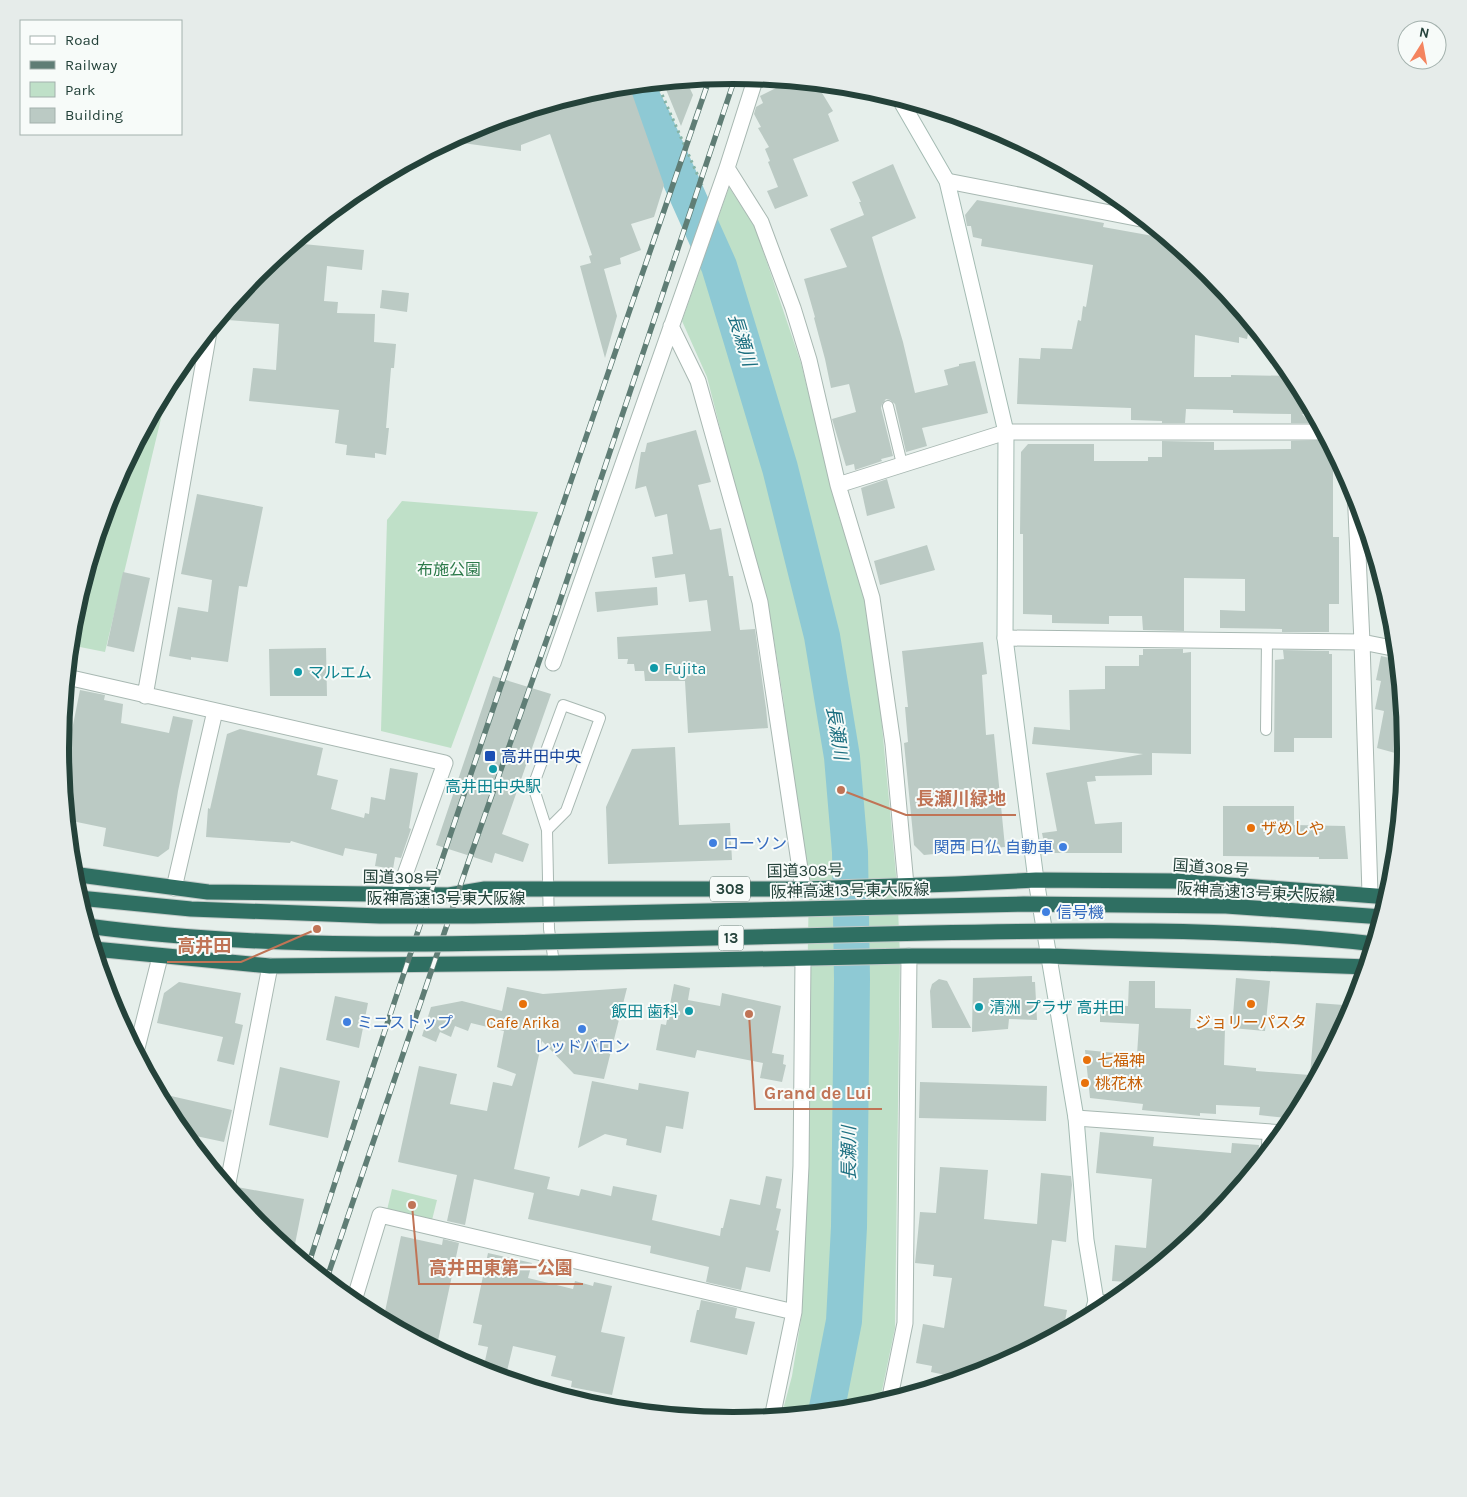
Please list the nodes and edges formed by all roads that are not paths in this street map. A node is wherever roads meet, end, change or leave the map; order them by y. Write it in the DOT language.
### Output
graph roads {
  1 [pos="754,84"];
  2 [pos="903,105"];
  3 [pos="727,168"];
  4 [pos="947,181"];
  5 [pos="1133,217"];
  6 [pos="671,326"];
  7 [pos="207,343"];
  8 [pos="888,406"];
  9 [pos="1006,432"];
  10 [pos="1318,432"];
  11 [pos="902,464"];
  12 [pos="838,484"];
  13 [pos="1356,517"];
  14 [pos="1005,638"];
  15 [pos="1267,641"];
  16 [pos="1362,642"];
  17 [pos="1390,649"];
  18 [pos="554,663"];
  19 [pos="72,678"];
  20 [pos="145,696"];
  21 [pos="214,711"];
  22 [pos="1266,730"];
  23 [pos="547,830"];
  24 [pos="81,875"];
  25 [pos="1036,880"];
  26 [pos="906,885"];
  27 [pos="174,888"];
  28 [pos="549,889"];
  29 [pos="803,889"];
  30 [pos="398,894"];
  31 [pos="1370,894"];
  32 [pos="1381,896"];
  33 [pos="86,899"];
  34 [pos="1377,917"];
  35 [pos="93,927"];
  36 [pos="1369,943"];
  37 [pos="100,950"];
  38 [pos="908,956"];
  39 [pos="1050,956"];
  40 [pos="160,957"];
  41 [pos="803,959"];
  42 [pos="554,963"];
  43 [pos="270,966"];
  44 [pos="1361,967"];
  45 [pos="138,1045"];
  46 [pos="1076,1118"];
  47 [pos="1268,1132"];
  48 [pos="1276,1132"];
  49 [pos="1267,1145"];
  50 [pos="228,1180"];
  51 [pos="356,1295"];
  52 [pos="1096,1301"];
  53 [pos="1101,1302"];
  54 [pos="1094,1307"];
  55 [pos="794,1312"];
  56 [pos="891,1394"];
  57 [pos="773,1412"];
  1 -- 3 [label="street"];
  2 -- 4 [label="street"];
  3 -- 6 [label="street"];
  3 -- 12 [label="street"];
  4 -- 5 [label="street"];
  4 -- 9 [label="street"];
  6 -- 18 [label="street"];
  6 -- 29 [label="street"];
  7 -- 20 [label="street"];
  8 -- 11 [label="lane"];
  9 -- 10 [label="street"];
  9 -- 11 [label="street"];
  9 -- 14 [label="street"];
  11 -- 12 [label="street"];
  12 -- 26 [label="street"];
  13 -- 16 [label="street"];
  14 -- 15 [label="street"];
  14 -- 25 [label="street"];
  15 -- 16 [label="street"];
  15 -- 22 [label="lane"];
  16 -- 17 [label="street"];
  16 -- 31 [label="street"];
  19 -- 20 [label="street"];
  20 -- 21 [label="street"];
  21 -- 27 [label="street"];
  21 -- 30 [label="street"];
  23 -- 23 [label="lane"];
  23 -- 28 [label="lane"];
  24 -- 27 [label="highway, 国道308号 / 308"];
  25 -- 26 [label="highway, 国道308号 / 308"];
  25 -- 31 [label="highway, 国道308号 / 308"];
  25 -- 39 [label="street"];
  26 -- 29 [label="highway, 国道308号 / 308"];
  27 -- 30 [label="highway, 国道308号 / 308"];
  28 -- 29 [label="highway, 国道308号 / 308"];
  28 -- 30 [label="highway, 国道308号 / 308"];
  28 -- 42 [label="lane"];
  31 -- 32 [label="highway, 国道308号 / 308"];
  33 -- 34 [label="highway, 阪神高速13号東大阪線 / 13, bridge"];
  35 -- 36 [label="highway, 13, bridge"];
  37 -- 40 [label="highway"];
  38 -- 39 [label="highway"];
  38 -- 41 [label="highway"];
  38 -- 56 [label="street"];
  39 -- 44 [label="highway"];
  39 -- 46 [label="street"];
  40 -- 43 [label="highway"];
  40 -- 45 [label="street"];
  41 -- 42 [label="highway"];
  41 -- 55 [label="street"];
  42 -- 43 [label="highway"];
  43 -- 50 [label="street"];
  46 -- 47 [label="street"];
  46 -- 52 [label="street"];
  47 -- 48 [label="street"];
  47 -- 49 [label="lane"];
  51 -- 55 [label="street"];
  52 -- 53 [label="street"];
  52 -- 54 [label="street"];
  55 -- 57 [label="street"];
}
